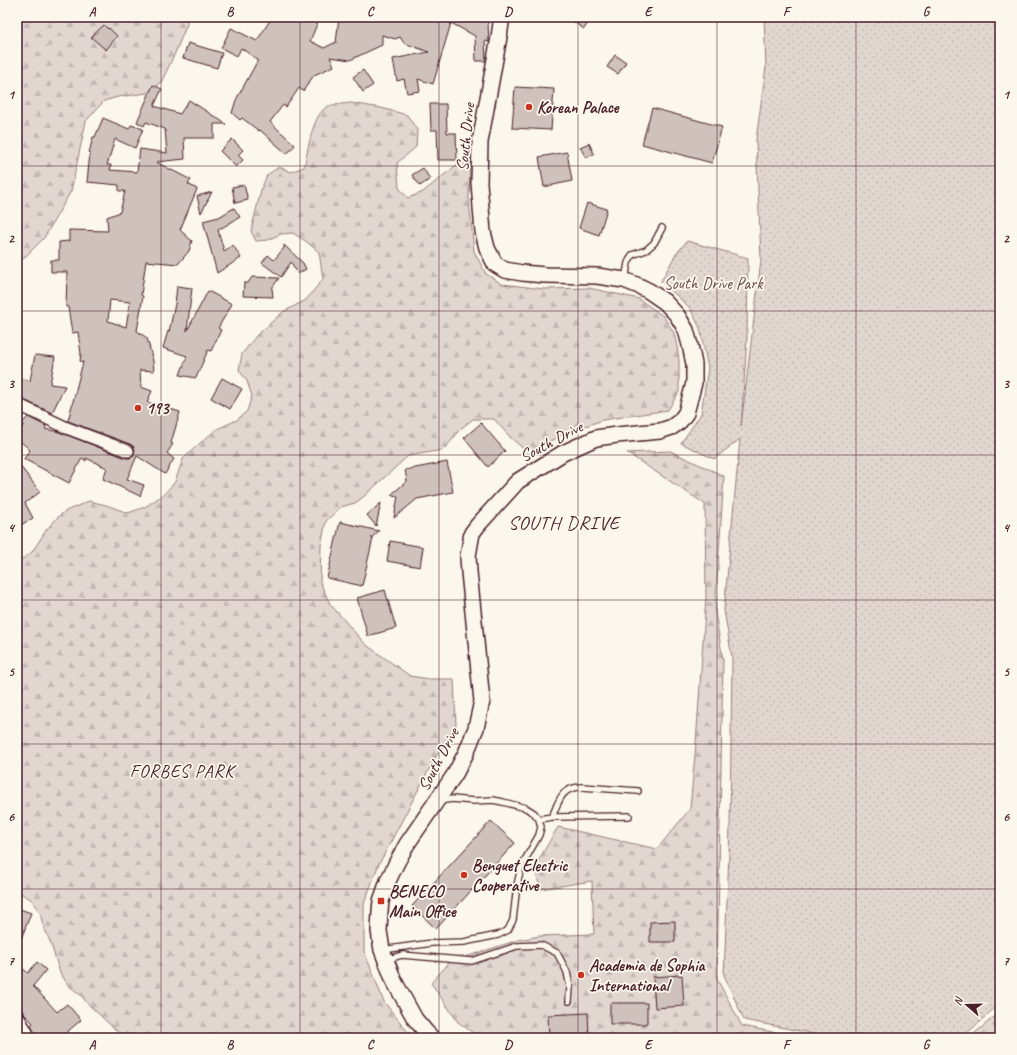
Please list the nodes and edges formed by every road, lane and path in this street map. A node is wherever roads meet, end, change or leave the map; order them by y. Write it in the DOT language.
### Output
graph roads {
  1 [pos="499,17"];
  2 [pos="662,228"];
  3 [pos="624,280"];
  4 [pos="17,404"];
  5 [pos="128,451"];
  6 [pos="638,791"];
  7 [pos="438,801"];
  8 [pos="629,816"];
  9 [pos="552,817"];
  10 [pos="539,819"];
  11 [pos="384,955"];
  12 [pos="569,1001"];
  13 [pos="17,1015"];
  14 [pos="29,1038"];
  15 [pos="68,1038"];
  16 [pos="82,1038"];
  17 [pos="432,1038"];
  1 -- 3 [label="main road, South Drive"];
  2 -- 3 [label="lane"];
  3 -- 7 [label="main road, South Drive"];
  4 -- 5 [label="street"];
  6 -- 9 [label="lane"];
  7 -- 10 [label="lane"];
  7 -- 11 [label="main road, South Drive"];
  8 -- 9 [label="lane"];
  9 -- 10 [label="lane"];
  10 -- 11 [label="lane"];
  11 -- 12 [label="lane"];
  11 -- 17 [label="main road, South Drive"];
  13 -- 14 [label="street"];
  15 -- 16 [label="path"];
}
